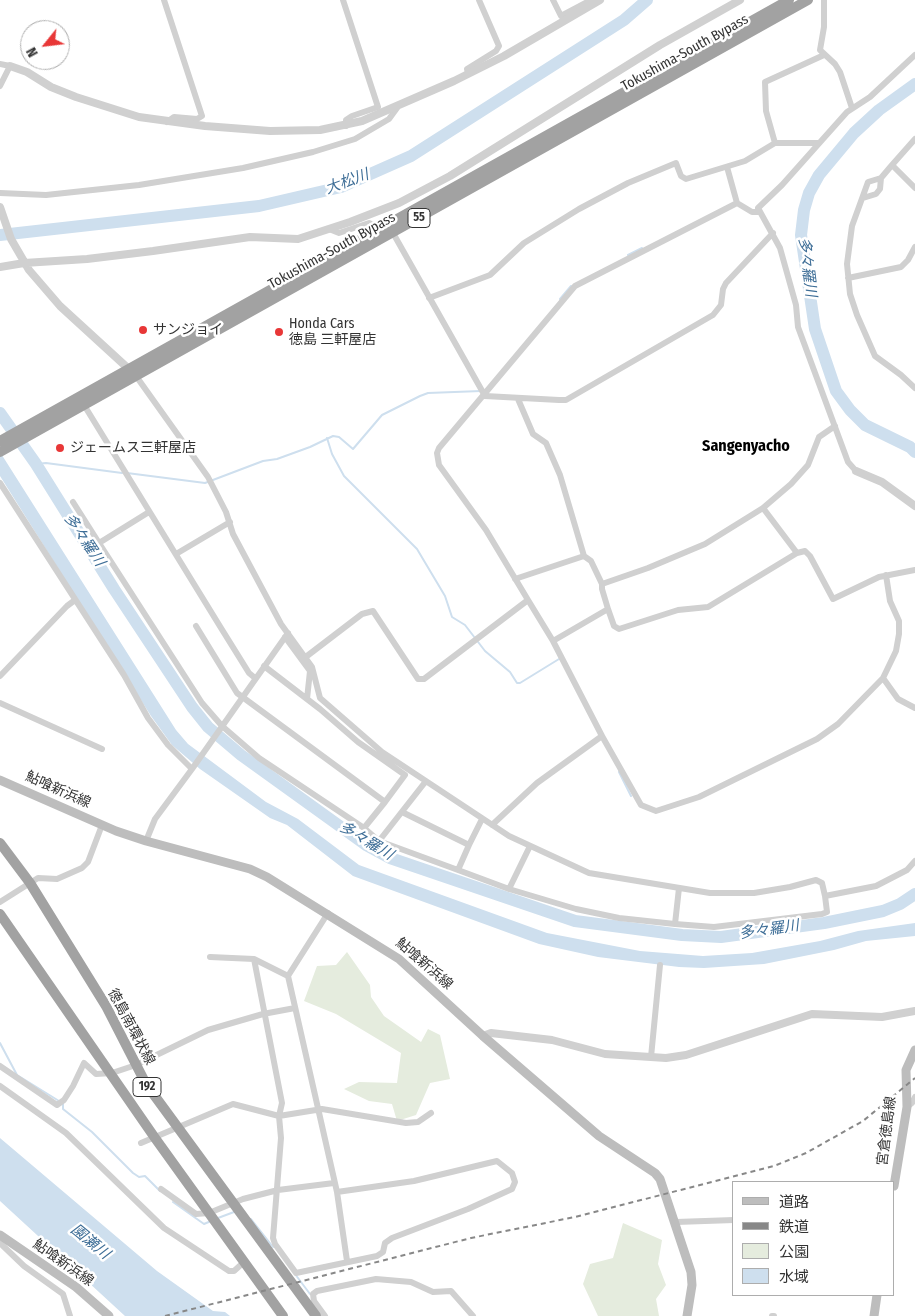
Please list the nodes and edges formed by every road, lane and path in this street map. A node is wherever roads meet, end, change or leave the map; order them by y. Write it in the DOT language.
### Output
graph roads {
  1 [pos="164,0"];
  2 [pos="342,0"];
  3 [pos="479,0"];
  4 [pos="553,0"];
  5 [pos="740,0"];
  6 [pos="789,0"];
  7 [pos="808,0"];
  8 [pos="824,0"];
  9 [pos="596,1"];
  10 [pos="824,55"];
  11 [pos="915,55"];
  12 [pos="0,64"];
  13 [pos="10,66"];
  14 [pos="468,74"];
  15 [pos="0,86"];
  16 [pos="397,108"];
  17 [pos="852,108"];
  18 [pos="167,122"];
  19 [pos="346,126"];
  20 [pos="915,139"];
  21 [pos="774,143"];
  22 [pos="819,143"];
  23 [pos="892,165"];
  24 [pos="727,167"];
  25 [pos="881,178"];
  26 [pos="915,188"];
  27 [pos="0,193"];
  28 [pos="863,198"];
  29 [pos="737,203"];
  30 [pos="0,207"];
  31 [pos="758,212"];
  32 [pos="381,228"];
  33 [pos="329,229"];
  34 [pos="393,232"];
  35 [pos="773,233"];
  36 [pos="915,247"];
  37 [pos="22,260"];
  38 [pos="0,267"];
  39 [pos="848,278"];
  40 [pos="430,298"];
  41 [pos="132,373"];
  42 [pos="915,388"];
  43 [pos="485,396"];
  44 [pos="518,399"];
  45 [pos="84,405"];
  46 [pos="835,426"];
  47 [pos="28,431"];
  48 [pos="0,440"];
  49 [pos="0,452"];
  50 [pos="856,471"];
  51 [pos="0,483"];
  52 [pos="73,502"];
  53 [pos="915,506"];
  54 [pos="763,508"];
  55 [pos="149,512"];
  56 [pos="230,522"];
  57 [pos="99,543"];
  58 [pos="176,554"];
  59 [pos="797,554"];
  60 [pos="584,556"];
  61 [pos="915,570"];
  62 [pos="886,575"];
  63 [pos="516,579"];
  64 [pos="602,584"];
  65 [pos="75,600"];
  66 [pos="528,600"];
  67 [pos="608,609"];
  68 [pos="196,626"];
  69 [pos="286,635"];
  70 [pos="552,641"];
  71 [pos="307,656"];
  72 [pos="264,666"];
  73 [pos="0,676"];
  74 [pos="255,678"];
  75 [pos="882,678"];
  76 [pos="243,697"];
  77 [pos="307,699"];
  78 [pos="0,703"];
  79 [pos="915,708"];
  80 [pos="221,727"];
  81 [pos="602,736"];
  82 [pos="102,749"];
  83 [pos="193,768"];
  84 [pos="0,780"];
  85 [pos="426,781"];
  86 [pos="385,802"];
  87 [pos="402,812"];
  88 [pos="482,818"];
  89 [pos="102,825"];
  90 [pos="492,825"];
  91 [pos="364,828"];
  92 [pos="146,841"];
  93 [pos="379,841"];
  94 [pos="0,843"];
  95 [pos="469,845"];
  96 [pos="530,846"];
  97 [pos="915,861"];
  98 [pos="458,870"];
  99 [pos="30,883"];
  100 [pos="679,888"];
  101 [pos="509,889"];
  102 [pos="825,896"];
  103 [pos="0,902"];
  104 [pos="0,914"];
  105 [pos="328,914"];
  106 [pos="675,924"];
  107 [pos="210,957"];
  108 [pos="254,959"];
  109 [pos="660,965"];
  110 [pos="288,976"];
  111 [pos="295,1008"];
  112 [pos="915,1011"];
  113 [pos="263,1014"];
  114 [pos="483,1036"];
  115 [pos="915,1050"];
  116 [pos="651,1058"];
  117 [pos="136,1065"];
  118 [pos="0,1066"];
  119 [pos="112,1073"];
  120 [pos="0,1086"];
  121 [pos="915,1097"];
  122 [pos="907,1107"];
  123 [pos="319,1110"];
  124 [pos="432,1113"];
  125 [pos="278,1116"];
  126 [pos="178,1129"];
  127 [pos="155,1138"];
  128 [pos="142,1143"];
  129 [pos="895,1181"];
  130 [pos="334,1182"];
  131 [pos="161,1189"];
  132 [pos="278,1190"];
  133 [pos="337,1192"];
  134 [pos="233,1203"];
  135 [pos="209,1213"];
  136 [pos="732,1220"];
  137 [pos="676,1222"];
  138 [pos="0,1236"];
  139 [pos="0,1243"];
  140 [pos="347,1261"];
  141 [pos="244,1262"];
  142 [pos="877,1296"];
  143 [pos="70,1316"];
  144 [pos="109,1316"];
  145 [pos="283,1316"];
  146 [pos="316,1316"];
  147 [pos="325,1316"];
  148 [pos="473,1316"];
  149 [pos="687,1316"];
  150 [pos="874,1316"];
  1 -- 18 [label="street"];
  2 -- 19 [label="street"];
  3 -- 14 [label="street"];
  4 -- 9 [label="street"];
  5 -- 33 [label="street"];
  6 -- 32 [label="highway, Tokushima-South Bypass / 55"];
  7 -- 34 [label="highway, Tokushima-South Bypass / 55"];
  8 -- 10 [label="street"];
  9 -- 14 [label="street"];
  10 -- 17 [label="street"];
  10 -- 21 [label="street"];
  11 -- 17 [label="street"];
  12 -- 13 [label="street"];
  13 -- 15 [label="street"];
  13 -- 18 [label="street"];
  14 -- 16 [label="street"];
  16 -- 19 [label="street"];
  16 -- 27 [label="street"];
  17 -- 22 [label="street"];
  18 -- 19 [label="street"];
  20 -- 23 [label="street"];
  21 -- 22 [label="street"];
  21 -- 24 [label="street"];
  22 -- 31 [label="street"];
  23 -- 25 [label="street"];
  23 -- 26 [label="street"];
  24 -- 29 [label="street"];
  24 -- 40 [label="street"];
  25 -- 28 [label="street"];
  25 -- 28 [label="street"];
  28 -- 39 [label="street"];
  29 -- 31 [label="street"];
  29 -- 43 [label="street"];
  30 -- 37 [label="street"];
  31 -- 35 [label="street"];
  32 -- 33 [label="street"];
  32 -- 34 [label="street"];
  32 -- 41 [label="highway, Tokushima-South Bypass / 55"];
  33 -- 37 [label="street"];
  34 -- 40 [label="street"];
  34 -- 41 [label="highway, Tokushima-South Bypass / 55"];
  35 -- 44 [label="street"];
  35 -- 46 [label="street"];
  36 -- 39 [label="street"];
  37 -- 38 [label="street"];
  37 -- 41 [label="street"];
  39 -- 42 [label="street"];
  40 -- 43 [label="street"];
  41 -- 45 [label="highway, Tokushima-South Bypass / 55"];
  41 -- 47 [label="highway, Tokushima-South Bypass / 55"];
  41 -- 56 [label="street"];
  43 -- 44 [label="street"];
  43 -- 63 [label="street"];
  44 -- 60 [label="street"];
  45 -- 47 [label="highway, Tokushima-South Bypass / 55"];
  45 -- 55 [label="street"];
  46 -- 50 [label="street"];
  46 -- 54 [label="street"];
  47 -- 48 [label="highway, Tokushima-South Bypass / 55"];
  47 -- 49 [label="highway, Tokushima-South Bypass / 55"];
  50 -- 53 [label="street"];
  51 -- 65 [label="street"];
  52 -- 57 [label="street"];
  54 -- 59 [label="street"];
  54 -- 64 [label="street"];
  55 -- 57 [label="street"];
  55 -- 58 [label="street"];
  56 -- 58 [label="street"];
  56 -- 69 [label="street"];
  57 -- 80 [label="street"];
  58 -- 74 [label="street"];
  59 -- 62 [label="street"];
  59 -- 67 [label="street"];
  60 -- 63 [label="street"];
  60 -- 64 [label="street"];
  61 -- 62 [label="street"];
  62 -- 75 [label="street"];
  63 -- 66 [label="street"];
  64 -- 67 [label="street"];
  65 -- 73 [label="street"];
  65 -- 83 [label="street"];
  66 -- 70 [label="street"];
  66 -- 71 [label="street"];
  67 -- 70 [label="street"];
  68 -- 76 [label="street"];
  69 -- 71 [label="street"];
  69 -- 72 [label="street"];
  69 -- 77 [label="street"];
  70 -- 81 [label="street"];
  71 -- 85 [label="street"];
  72 -- 74 [label="street"];
  72 -- 77 [label="street"];
  74 -- 76 [label="street"];
  75 -- 79 [label="street"];
  75 -- 81 [label="street"];
  76 -- 80 [label="street"];
  76 -- 86 [label="street"];
  77 -- 86 [label="street"];
  78 -- 82 [label="street"];
  80 -- 83 [label="street"];
  80 -- 91 [label="street"];
  81 -- 90 [label="street"];
  83 -- 92 [label="street"];
  84 -- 89 [label="main road, 鮎喰新浜線"];
  85 -- 87 [label="street"];
  85 -- 88 [label="street"];
  86 -- 91 [label="street"];
  87 -- 93 [label="street"];
  87 -- 95 [label="street"];
  88 -- 90 [label="street"];
  88 -- 95 [label="street"];
  89 -- 92 [label="main road, 鮎喰新浜線"];
  89 -- 99 [label="street"];
  90 -- 96 [label="street"];
  91 -- 93 [label="street"];
  92 -- 105 [label="main road, 鮎喰新浜線"];
  93 -- 98 [label="street"];
  94 -- 99 [label="highway, 徳島南環状線 / 192"];
  95 -- 98 [label="street"];
  96 -- 100 [label="street"];
  96 -- 101 [label="street"];
  97 -- 102 [label="street"];
  98 -- 101 [label="street"];
  99 -- 103 [label="street"];
  99 -- 117 [label="highway, 徳島南環状線 / 192"];
  100 -- 102 [label="street"];
  100 -- 106 [label="street"];
  101 -- 106 [label="street"];
  102 -- 106 [label="street"];
  104 -- 119 [label="highway, 192"];
  105 -- 110 [label="street"];
  105 -- 114 [label="main road, 鮎喰新浜線"];
  107 -- 108 [label="street"];
  108 -- 110 [label="street"];
  108 -- 113 [label="street"];
  109 -- 116 [label="street"];
  110 -- 111 [label="street"];
  111 -- 113 [label="street"];
  111 -- 123 [label="street"];
  112 -- 116 [label="street"];
  113 -- 117 [label="street"];
  113 -- 125 [label="street"];
  114 -- 116 [label="street"];
  114 -- 137 [label="main road, 鮎喰新浜線"];
  115 -- 122 [label="main road, 宮倉徳島線"];
  117 -- 119 [label="street"];
  117 -- 126 [label="highway, 徳島南環状線 / 192"];
  118 -- 119 [label="street"];
  119 -- 127 [label="highway, 192"];
  120 -- 141 [label="street"];
  121 -- 122 [label="street"];
  122 -- 129 [label="main road, 宮倉徳島線"];
  123 -- 124 [label="street"];
  123 -- 125 [label="street"];
  123 -- 130 [label="street"];
  125 -- 126 [label="street"];
  125 -- 132 [label="street"];
  126 -- 127 [label="street"];
  126 -- 134 [label="highway, 徳島南環状線 / 192"];
  127 -- 128 [label="street"];
  127 -- 135 [label="highway, 192"];
  130 -- 132 [label="street"];
  130 -- 133 [label="street"];
  131 -- 135 [label="street"];
  132 -- 134 [label="street"];
  132 -- 140 [label="street"];
  133 -- 140 [label="street"];
  133 -- 140 [label="street"];
  134 -- 135 [label="street"];
  134 -- 146 [label="highway, 徳島南環状線 / 192"];
  135 -- 141 [label="highway, 192"];
  136 -- 137 [label="street"];
  137 -- 149 [label="main road, 鮎喰新浜線"];
  138 -- 144 [label="main road, 鮎喰新浜線"];
  139 -- 143 [label="street"];
  141 -- 145 [label="highway, 192"];
  142 -- 150 [label="main road"];
  147 -- 148 [label="street"];
}
